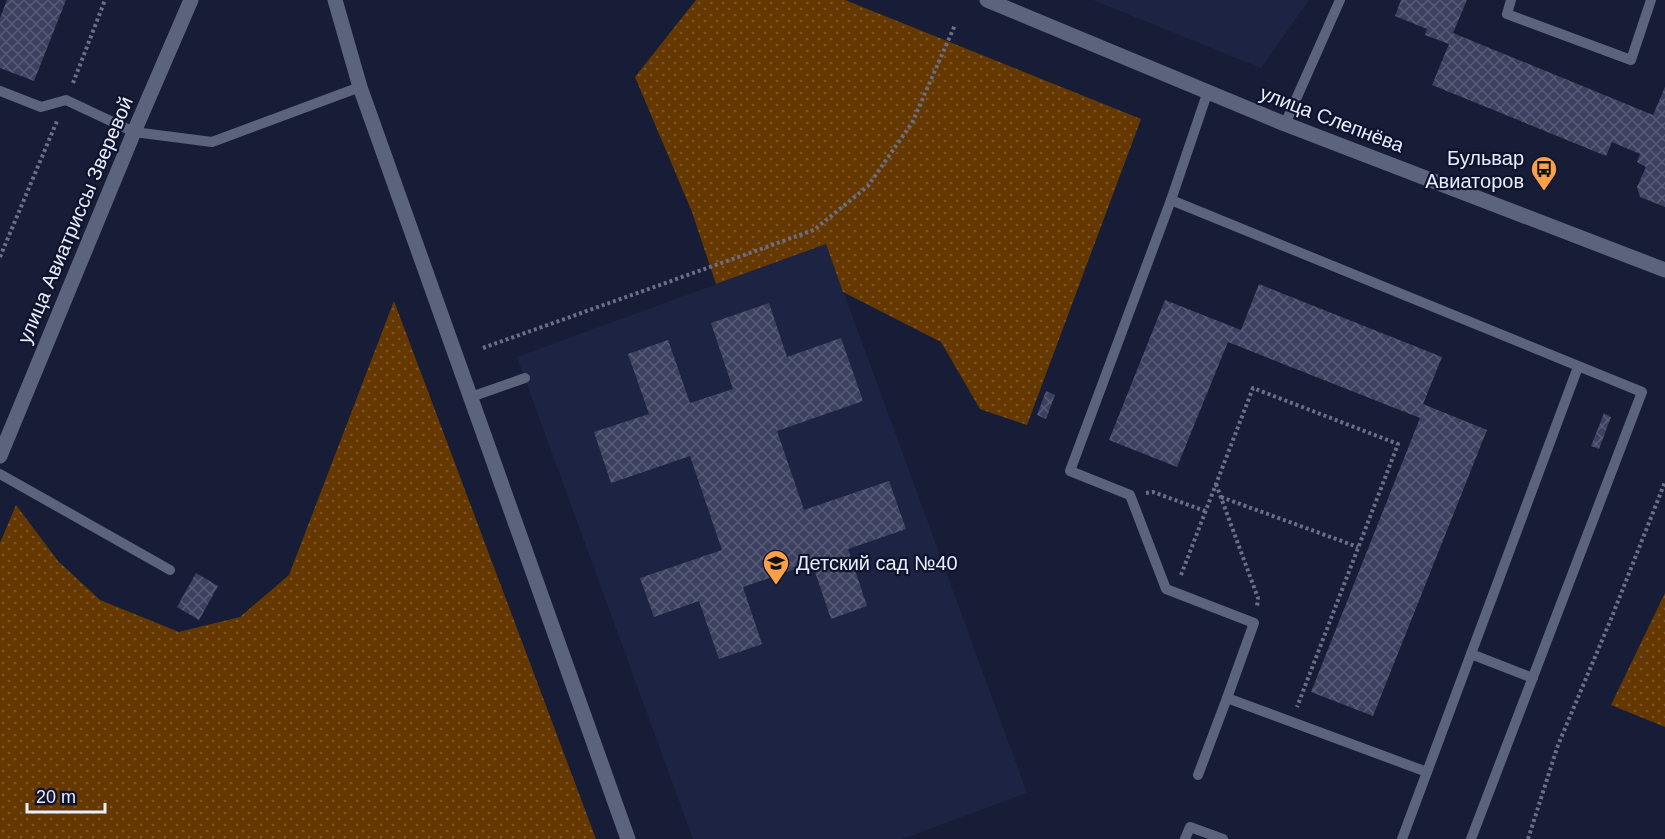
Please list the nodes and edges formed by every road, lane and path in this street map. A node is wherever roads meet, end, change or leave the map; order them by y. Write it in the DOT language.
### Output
graph roads {
  1 [pos="105,0"];
  2 [pos="191,0"];
  3 [pos="335,0"];
  4 [pos="987,0"];
  5 [pos="1340,0"];
  6 [pos="1511,0"];
  7 [pos="1651,0"];
  8 [pos="955,25"];
  9 [pos="360,87"];
  10 [pos="0,91"];
  11 [pos="1208,91"];
  12 [pos="66,100"];
  13 [pos="1286,124"];
  14 [pos="134,132"];
  15 [pos="1171,200"];
  16 [pos="0,257"];
  17 [pos="1665,270"];
  18 [pos="483,348"];
  19 [pos="1578,367"];
  20 [pos="525,378"];
  21 [pos="471,397"];
  22 [pos="0,456"];
  23 [pos="0,474"];
  24 [pos="1665,482"];
  25 [pos="1216,484"];
  26 [pos="1130,495"];
  27 [pos="1221,497"];
  28 [pos="1205,511"];
  29 [pos="1358,547"];
  30 [pos="170,570"];
  31 [pos="1174,592"];
  32 [pos="1254,623"];
  33 [pos="1471,654"];
  34 [pos="1533,678"];
  35 [pos="1227,698"];
  36 [pos="1291,722"];
  37 [pos="1427,772"];
  38 [pos="1197,776"];
  39 [pos="628,839"];
  40 [pos="1185,839"];
  41 [pos="1223,839"];
  42 [pos="1402,839"];
  43 [pos="1471,839"];
  44 [pos="1528,839"];
  1 -- 12 [label="path"];
  2 -- 14 [label="street, улица Авиатриссы Зверевой"];
  3 -- 9 [label="street"];
  4 -- 11 [label="street, улица Слепнёва"];
  5 -- 13 [label="lane"];
  6 -- 7 [label="lane"];
  8 -- 18 [label="path"];
  9 -- 14 [label="lane"];
  9 -- 21 [label="street"];
  10 -- 12 [label="lane"];
  11 -- 13 [label="street, улица Слепнёва"];
  11 -- 15 [label="lane"];
  12 -- 14 [label="lane"];
  12 -- 16 [label="path"];
  13 -- 17 [label="street, улица Слепнёва"];
  14 -- 22 [label="street, улица Авиатриссы Зверевой"];
  15 -- 19 [label="lane"];
  15 -- 26 [label="lane"];
  19 -- 33 [label="lane"];
  19 -- 34 [label="lane"];
  20 -- 21 [label="lane"];
  21 -- 39 [label="street"];
  23 -- 30 [label="lane"];
  24 -- 44 [label="path"];
  25 -- 27 [label="path"];
  25 -- 28 [label="path"];
  25 -- 29 [label="path"];
  26 -- 28 [label="path"];
  26 -- 31 [label="lane"];
  27 -- 29 [label="path"];
  27 -- 32 [label="path"];
  28 -- 31 [label="path"];
  29 -- 36 [label="path"];
  31 -- 32 [label="lane"];
  32 -- 35 [label="lane"];
  33 -- 34 [label="lane"];
  33 -- 37 [label="lane"];
  34 -- 43 [label="lane"];
  35 -- 36 [label="lane"];
  35 -- 38 [label="lane"];
  36 -- 37 [label="lane"];
  37 -- 42 [label="lane"];
  40 -- 41 [label="lane"];
}
